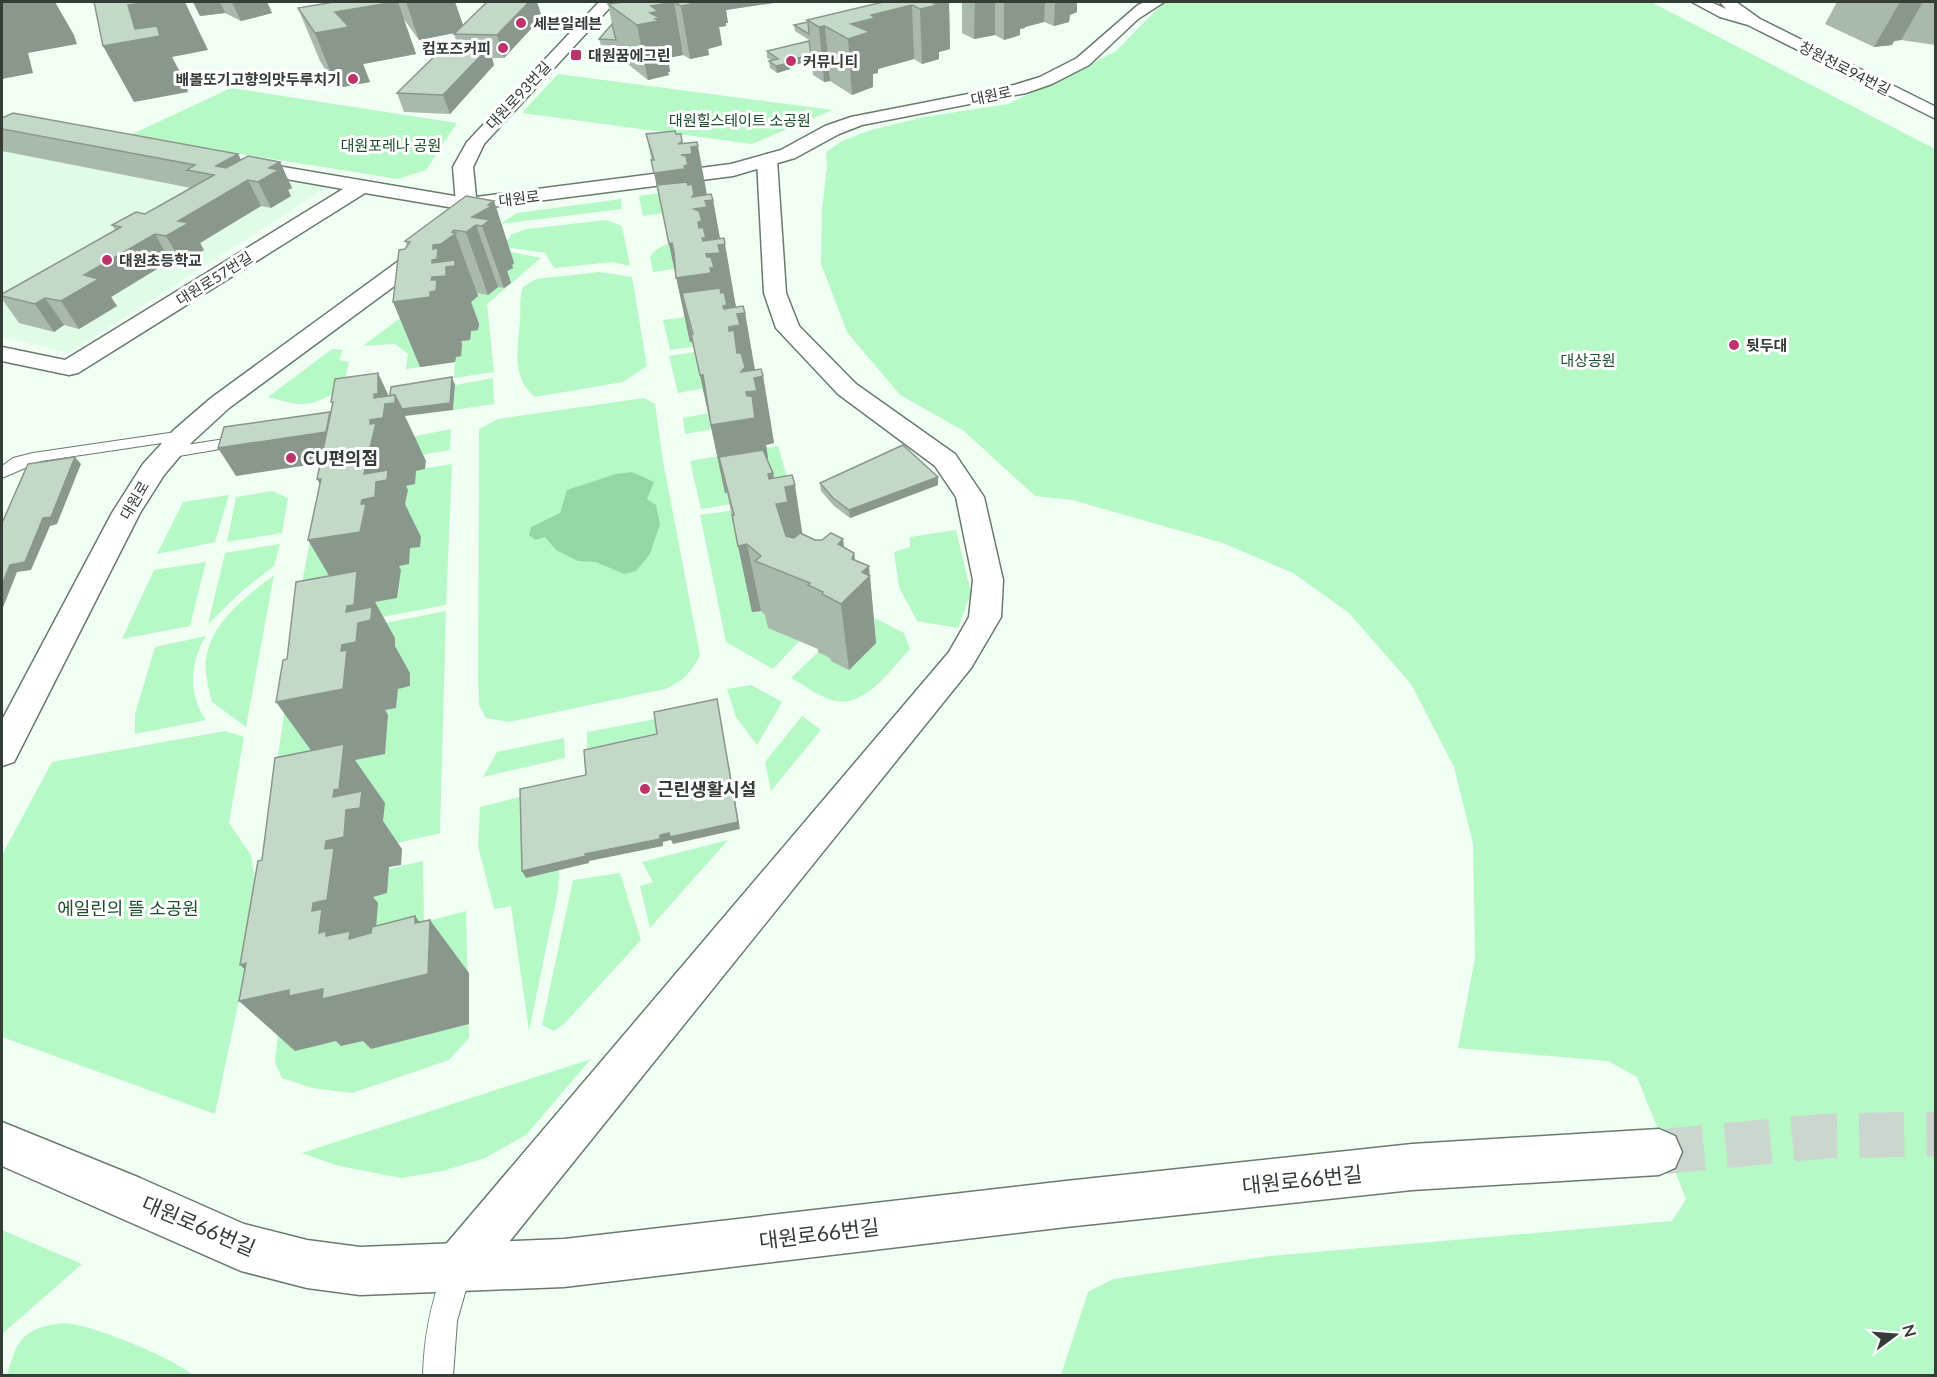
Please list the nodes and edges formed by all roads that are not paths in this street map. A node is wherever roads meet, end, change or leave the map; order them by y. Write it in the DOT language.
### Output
graph roads {
  1 [pos="607,2"];
  2 [pos="1156,2"];
  3 [pos="1700,2"];
  4 [pos="1727,2"];
  5 [pos="1754,22"];
  6 [pos="1935,114"];
  7 [pos="767,160"];
  8 [pos="221,162"];
  9 [pos="359,188"];
  10 [pos="466,204"];
  11 [pos="2,354"];
  12 [pos="258,439"];
  13 [pos="175,444"];
  14 [pos="2,473"];
  15 [pos="2,752"];
  16 [pos="2,1144"];
  17 [pos="1659,1152"];
  18 [pos="459,1266"];
  19 [pos="438,1376"];
  1 -- 10 [label="street, 대원로93번길"];
  2 -- 7 [label="street, 대원로"];
  3 -- 5 [label="street"];
  4 -- 5 [label="street"];
  5 -- 6 [label="street, 창원천로94번길"];
  7 -- 10 [label="street, 대원로"];
  7 -- 18 [label="street"];
  8 -- 9 [label="street"];
  9 -- 10 [label="street"];
  9 -- 11 [label="street, 대원로57번길"];
  10 -- 13 [label="street, 대원로"];
  12 -- 13 [label="lane"];
  13 -- 14 [label="lane"];
  13 -- 15 [label="street, 대원로"];
  16 -- 18 [label="street, 대원로66번길"];
  17 -- 18 [label="street, 대원로66번길"];
  18 -- 19 [label="lane"];
}
